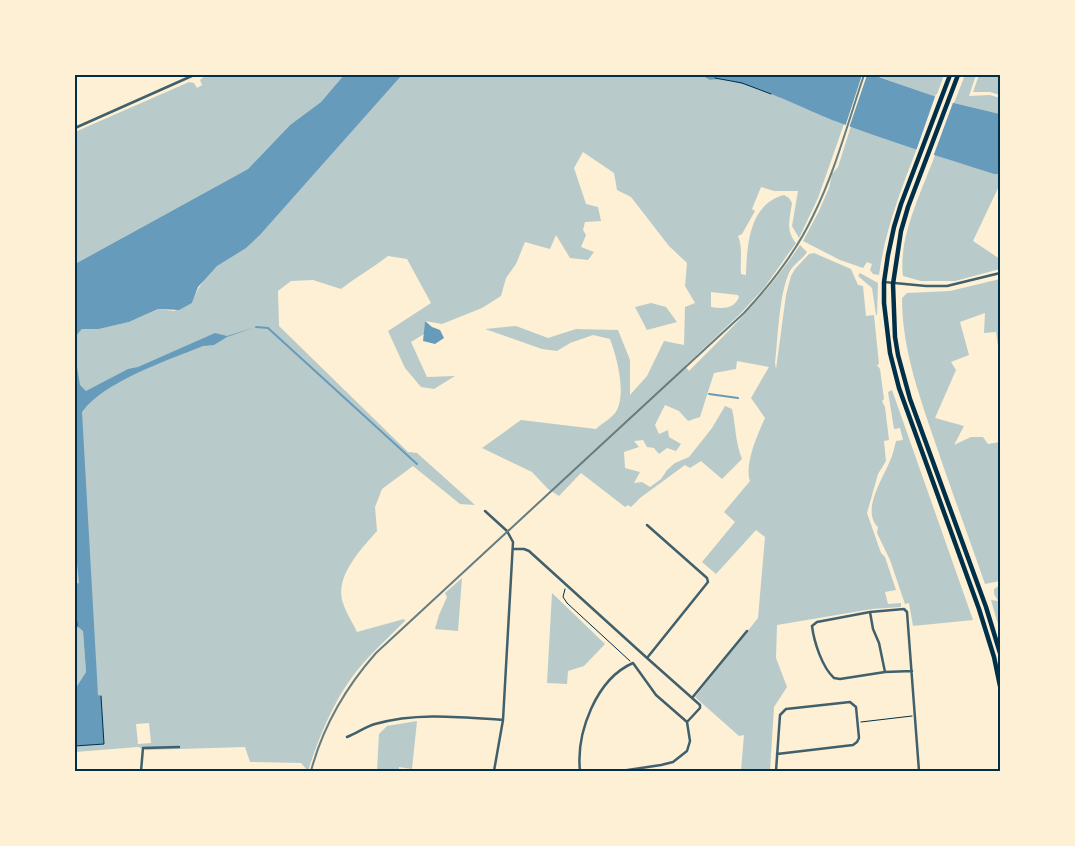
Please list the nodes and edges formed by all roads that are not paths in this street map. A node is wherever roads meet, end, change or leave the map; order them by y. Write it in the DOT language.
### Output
graph roads {
  1 [pos="194,75"];
  2 [pos="950,75"];
  3 [pos="958,75"];
  4 [pos="75,128"];
  5 [pos="1000,273"];
  6 [pos="884,282"];
  7 [pos="893,284"];
  8 [pos="485,511"];
  9 [pos="647,525"];
  10 [pos="513,549"];
  11 [pos="870,612"];
  12 [pos="747,631"];
  13 [pos="1000,653"];
  14 [pos="647,658"];
  15 [pos="912,671"];
  16 [pos="884,672"];
  17 [pos="1000,686"];
  18 [pos="692,698"];
  19 [pos="503,720"];
  20 [pos="687,722"];
  21 [pos="347,738"];
  22 [pos="179,747"];
  23 [pos="777,754"];
  24 [pos="141,771"];
  25 [pos="494,771"];
  26 [pos="580,771"];
  27 [pos="621,771"];
  28 [pos="776,771"];
  29 [pos="919,771"];
  1 -- 4 [label="street"];
  2 -- 6 [label="main road"];
  3 -- 7 [label="main road"];
  5 -- 7 [label="street"];
  6 -- 7 [label="street"];
  6 -- 17 [label="main road"];
  7 -- 13 [label="main road"];
  8 -- 10 [label="street"];
  9 -- 14 [label="street"];
  10 -- 14 [label="street"];
  10 -- 19 [label="street"];
  11 -- 15 [label="street"];
  11 -- 16 [label="street"];
  11 -- 16 [label="street"];
  12 -- 18 [label="street"];
  14 -- 18 [label="street"];
  15 -- 16 [label="street"];
  15 -- 29 [label="street"];
  18 -- 20 [label="street"];
  19 -- 21 [label="street"];
  19 -- 25 [label="street"];
  20 -- 26 [label="street"];
  20 -- 27 [label="street"];
  22 -- 24 [label="street"];
  23 -- 23 [label="street"];
  23 -- 28 [label="street"];
}
